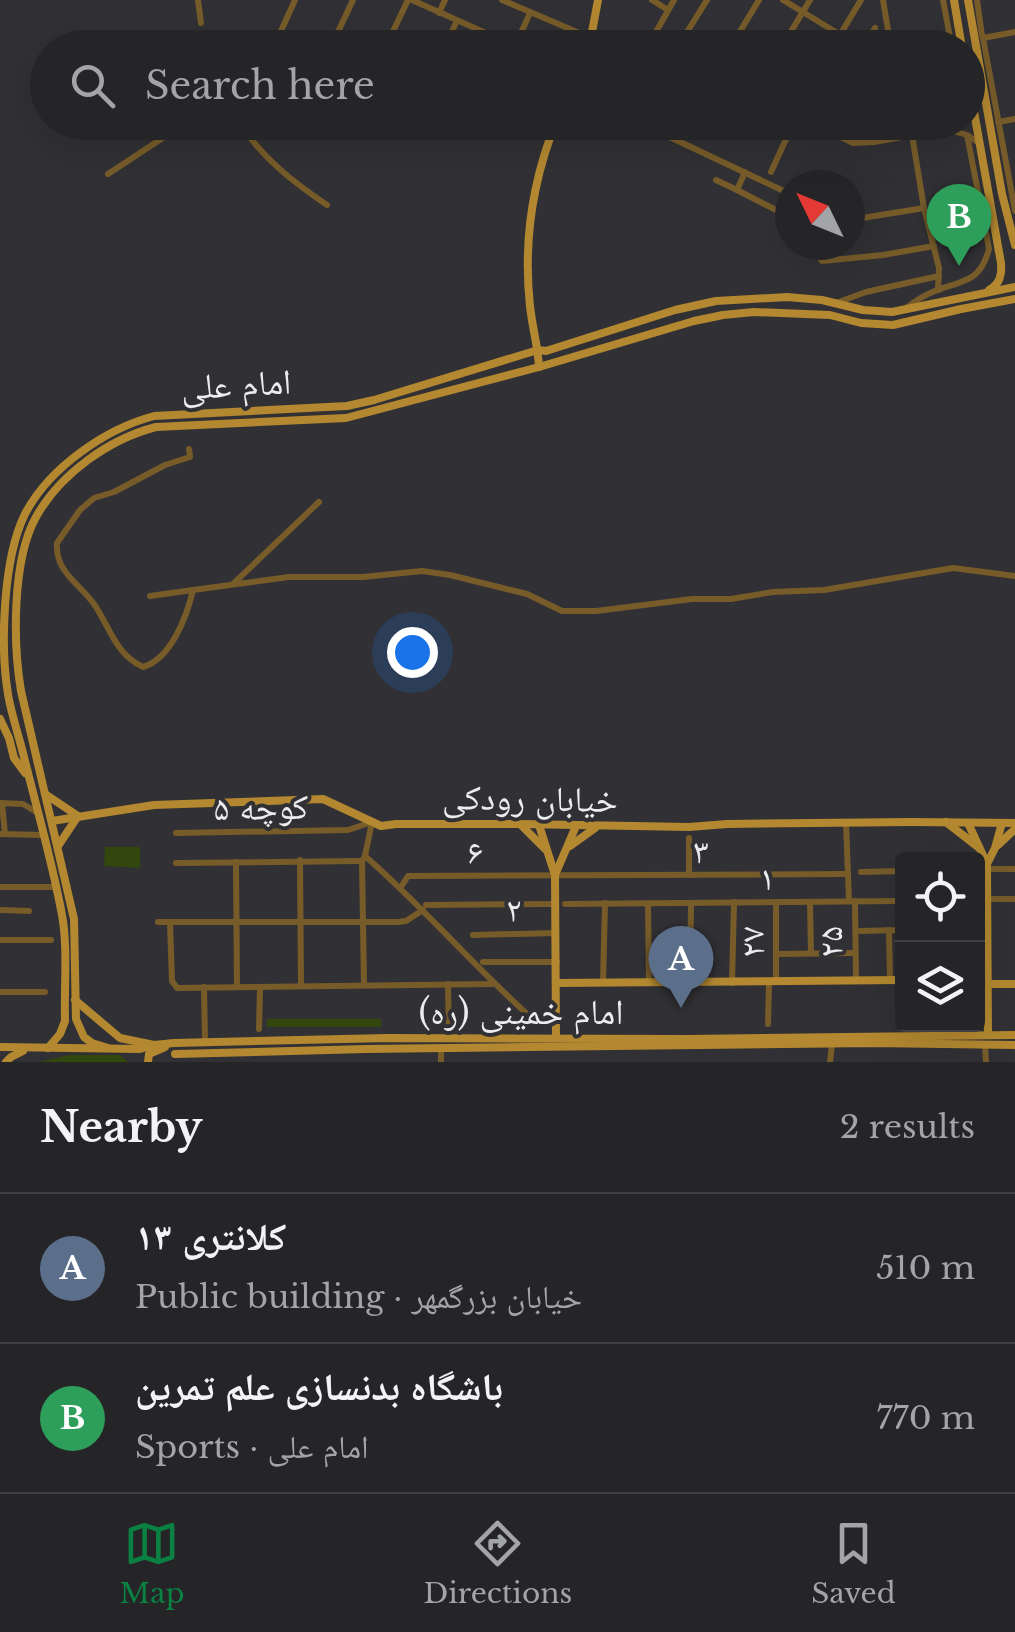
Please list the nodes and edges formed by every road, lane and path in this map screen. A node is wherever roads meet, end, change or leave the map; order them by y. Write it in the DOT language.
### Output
graph roads {
  1 [pos="198,0"];
  2 [pos="295,0"];
  3 [pos="352,0"];
  4 [pos="410,0"];
  5 [pos="445,0"];
  6 [pos="502,0"];
  7 [pos="598,0"];
  8 [pos="652,0"];
  9 [pos="674,0"];
  10 [pos="707,0"];
  11 [pos="759,0"];
  12 [pos="783,0"];
  13 [pos="810,0"];
  14 [pos="860,0"];
  15 [pos="883,0"];
  16 [pos="943,0"];
  17 [pos="954,0"];
  18 [pos="968,0"];
  19 [pos="976,0"];
  20 [pos="668,10"];
  21 [pos="803,12"];
  22 [pos="439,13"];
  23 [pos="530,13"];
  24 [pos="972,19"];
  25 [pos="457,21"];
  26 [pos="201,23"];
  27 [pos="280,30"];
  28 [pos="339,30"];
  29 [pos="394,30"];
  30 [pos="453,30"];
  31 [pos="474,30"];
  32 [pos="522,30"];
  33 [pos="563,30"];
  34 [pos="593,30"];
  35 [pos="657,30"];
  36 [pos="689,30"];
  37 [pos="741,30"];
  38 [pos="792,30"];
  39 [pos="832,30"];
  40 [pos="841,30"];
  41 [pos="888,30"];
  42 [pos="949,30"];
  43 [pos="959,30"];
  44 [pos="974,30"];
  45 [pos="978,30"];
  46 [pos="981,30"];
  47 [pos="1015,32"];
  48 [pos="985,37"];
  49 [pos="985,53"];
  50 [pos="985,98"];
  51 [pos="1015,119"];
  52 [pos="998,122"];
  53 [pos="1000,134"];
  54 [pos="160,140"];
  55 [pos="250,140"];
  56 [pos="549,140"];
  57 [pos="677,140"];
  58 [pos="786,140"];
  59 [pos="847,140"];
  60 [pos="886,140"];
  61 [pos="910,140"];
  62 [pos="967,140"];
  63 [pos="974,140"];
  64 [pos="978,140"];
  65 [pos="979,143"];
  66 [pos="993,147"];
  67 [pos="745,172"];
  68 [pos="772,172"];
  69 [pos="108,174"];
  70 [pos="716,180"];
  71 [pos="775,187"];
  72 [pos="737,190"];
  73 [pos="1002,194"];
  74 [pos="989,195"];
  75 [pos="327,206"];
  76 [pos="924,208"];
  77 [pos="775,209"];
  78 [pos="1015,211"];
  79 [pos="865,218"];
  80 [pos="1015,243"];
  81 [pos="934,246"];
  82 [pos="865,256"];
  83 [pos="939,276"];
  84 [pos="1015,287"];
  85 [pos="938,290"];
  86 [pos="988,291"];
  87 [pos="1015,300"];
  88 [pos="836,303"];
  89 [pos="904,309"];
  90 [pos="892,312"];
  91 [pos="893,325"];
  92 [pos="538,350"];
  93 [pos="539,367"];
  94 [pos="347,406"];
  95 [pos="348,417"];
  96 [pos="189,449"];
  97 [pos="319,502"];
  98 [pos="1015,576"];
  99 [pos="232,584"];
  100 [pos="193,590"];
  101 [pos="7,591"];
  102 [pos="150,596"];
  103 [pos="0,600"];
  104 [pos="0,719"];
  105 [pos="29,777"];
  106 [pos="46,794"];
  107 [pos="1,803"];
  108 [pos="38,813"];
  109 [pos="78,816"];
  110 [pos="52,821"];
  111 [pos="372,822"];
  112 [pos="946,822"];
  113 [pos="846,823"];
  114 [pos="968,823"];
  115 [pos="1002,823"];
  116 [pos="520,824"];
  117 [pos="540,825"];
  118 [pos="576,826"];
  119 [pos="599,826"];
  120 [pos="1015,826"];
  121 [pos="176,833"];
  122 [pos="2,834"];
  123 [pos="44,835"];
  124 [pos="689,838"];
  125 [pos="58,846"];
  126 [pos="979,848"];
  127 [pos="995,848"];
  128 [pos="545,850"];
  129 [pos="566,850"];
  130 [pos="980,852"];
  131 [pos="300,860"];
  132 [pos="236,862"];
  133 [pos="363,862"];
  134 [pos="176,863"];
  135 [pos="985,865"];
  136 [pos="985,867"];
  137 [pos="1015,869"];
  138 [pos="895,871"];
  139 [pos="861,872"];
  140 [pos="848,874"];
  141 [pos="555,875"];
  142 [pos="689,875"];
  143 [pos="56,886"];
  144 [pos="400,886"];
  145 [pos="0,887"];
  146 [pos="985,899"];
  147 [pos="1015,899"];
  148 [pos="895,900"];
  149 [pos="852,901"];
  150 [pos="691,902"];
  151 [pos="734,902"];
  152 [pos="776,902"];
  153 [pos="810,902"];
  154 [pos="606,903"];
  155 [pos="648,903"];
  156 [pos="560,904"];
  157 [pos="425,907"];
  158 [pos="0,910"];
  159 [pos="28,911"];
  160 [pos="364,921"];
  161 [pos="158,922"];
  162 [pos="170,922"];
  163 [pos="299,922"];
  164 [pos="236,924"];
  165 [pos="860,930"];
  166 [pos="888,930"];
  167 [pos="895,930"];
  168 [pos="556,933"];
  169 [pos="473,936"];
  170 [pos="0,940"];
  171 [pos="50,940"];
  172 [pos="810,953"];
  173 [pos="855,953"];
  174 [pos="780,954"];
  175 [pos="483,962"];
  176 [pos="556,962"];
  177 [pos="890,980"];
  178 [pos="895,980"];
  179 [pos="985,981"];
  180 [pos="772,982"];
  181 [pos="856,982"];
  182 [pos="603,983"];
  183 [pos="649,983"];
  184 [pos="690,983"];
  185 [pos="732,983"];
  186 [pos="448,984"];
  187 [pos="494,984"];
  188 [pos="557,984"];
  189 [pos="1015,984"];
  190 [pos="364,985"];
  191 [pos="301,986"];
  192 [pos="204,987"];
  193 [pos="237,987"];
  194 [pos="260,987"];
  195 [pos="0,992"];
  196 [pos="45,992"];
  197 [pos="985,994"];
  198 [pos="75,1000"];
  199 [pos="527,1014"];
  200 [pos="76,1019"];
  201 [pos="65,1021"];
  202 [pos="768,1024"];
  203 [pos="259,1029"];
  204 [pos="988,1035"];
  205 [pos="1015,1035"];
  206 [pos="449,1038"];
  207 [pos="556,1038"];
  208 [pos="872,1039"];
  209 [pos="205,1042"];
  210 [pos="154,1045"];
  211 [pos="832,1045"];
  212 [pos="985,1045"];
  213 [pos="1015,1045"];
  214 [pos="0,1047"];
  215 [pos="258,1047"];
  216 [pos="48,1048"];
  217 [pos="108,1048"];
  218 [pos="175,1048"];
  219 [pos="28,1049"];
  220 [pos="125,1049"];
  221 [pos="441,1049"];
  222 [pos="302,1051"];
  223 [pos="224,1053"];
  224 [pos="284,1061"];
  225 [pos="6,1062"];
  226 [pos="133,1062"];
  227 [pos="148,1062"];
  228 [pos="166,1062"];
  229 [pos="258,1062"];
  230 [pos="441,1062"];
  231 [pos="830,1062"];
  232 [pos="986,1062"];
  1 -- 26 [label="street"];
  2 -- 27 [label="street"];
  3 -- 28 [label="street"];
  4 -- 22 [label="street"];
  4 -- 29 [label="street"];
  5 -- 22 [label="street"];
  6 -- 23 [label="street"];
  7 -- 34 [label="main road"];
  8 -- 20 [label="street"];
  9 -- 20 [label="street"];
  10 -- 36 [label="street"];
  11 -- 37 [label="street"];
  12 -- 21 [label="street"];
  13 -- 21 [label="street"];
  14 -- 40 [label="street"];
  15 -- 41 [label="street"];
  16 -- 42 [label="street"];
  17 -- 43 [label="main road"];
  18 -- 24 [label="main road"];
  19 -- 46 [label="street"];
  20 -- 35 [label="street"];
  21 -- 38 [label="street"];
  21 -- 39 [label="street"];
  22 -- 25 [label="street"];
  23 -- 32 [label="street"];
  23 -- 33 [label="street"];
  24 -- 44 [label="main road"];
  24 -- 45 [label="main road"];
  25 -- 30 [label="street"];
  25 -- 31 [label="street"];
  47 -- 48 [label="street"];
  49 -- 52 [label="street"];
  50 -- 66 [label="main road"];
  51 -- 52 [label="street"];
  52 -- 53 [label="street"];
  53 -- 66 [label="main road"];
  53 -- 78 [label="street"];
  54 -- 69 [label="street"];
  55 -- 75 [label="street"];
  56 -- 92 [label="main road"];
  57 -- 67 [label="street"];
  58 -- 68 [label="street"];
  59 -- 60 [label="street"];
  61 -- 76 [label="street"];
  62 -- 85 [label="street"];
  63 -- 65 [label="street"];
  64 -- 65 [label="main road"];
  65 -- 74 [label="main road"];
  66 -- 73 [label="main road"];
  67 -- 71 [label="street"];
  67 -- 72 [label="street"];
  70 -- 72 [label="street"];
  72 -- 77 [label="street"];
  73 -- 74 [label="main road"];
  73 -- 80 [label="main road"];
  74 -- 86 [label="main road"];
  76 -- 79 [label="street"];
  76 -- 81 [label="street"];
  81 -- 82 [label="street"];
  81 -- 83 [label="street"];
  83 -- 85 [label="street"];
  83 -- 88 [label="street"];
  84 -- 86 [label="main road, امام علی"];
  85 -- 89 [label="street"];
  86 -- 89 [label="main road, امام علی"];
  87 -- 91 [label="main road, امام علی"];
  88 -- 90 [label="main road, امام علی"];
  88 -- 92 [label="main road, امام علی"];
  89 -- 90 [label="main road, امام علی"];
  90 -- 91 [label="main road"];
  91 -- 93 [label="main road, امام علی"];
  92 -- 93 [label="main road"];
  92 -- 94 [label="main road, امام علی"];
  93 -- 95 [label="main road, امام علی"];
  94 -- 95 [label="main road"];
  94 -- 101 [label="main road, امام علی"];
  95 -- 106 [label="main road, امام علی"];
  96 -- 100 [label="street"];
  97 -- 99 [label="street"];
  98 -- 99 [label="street"];
  99 -- 100 [label="street"];
  100 -- 102 [label="street"];
  101 -- 103 [label="main road"];
  101 -- 105 [label="main road, امام علی"];
  104 -- 105 [label="main road"];
  105 -- 108 [label="main road, امام علی"];
  106 -- 109 [label="main road"];
  106 -- 110 [label="main road, امام علی"];
  107 -- 108 [label="street"];
  107 -- 122 [label="street"];
  108 -- 123 [label="main road, امام علی"];
  109 -- 110 [label="main road, خیابان رودکی"];
  109 -- 111 [label="main road, خیابان رودکی"];
  109 -- 125 [label="main road"];
  110 -- 125 [label="main road, امام علی"];
  111 -- 116 [label="main road, خیابان رودکی"];
  111 -- 121 [label="street, کوچه ۵"];
  111 -- 133 [label="street"];
  112 -- 113 [label="main road, خیابان رودکی"];
  112 -- 114 [label="main road, خیابان رودکی"];
  112 -- 126 [label="main road"];
  113 -- 119 [label="main road, خیابان رودکی"];
  113 -- 140 [label="street, ۲۵"];
  114 -- 115 [label="main road, خیابان رودکی"];
  114 -- 126 [label="main road"];
  115 -- 120 [label="main road, خیابان رودکی"];
  115 -- 127 [label="main road"];
  116 -- 117 [label="main road, خیابان رودکی"];
  116 -- 128 [label="main road"];
  117 -- 118 [label="main road, خیابان رودکی"];
  117 -- 128 [label="main road"];
  118 -- 119 [label="main road, خیابان رودکی"];
  118 -- 129 [label="main road"];
  119 -- 129 [label="main road"];
  120 -- 127 [label="main road"];
  122 -- 123 [label="street"];
  123 -- 143 [label="main road, امام علی"];
  124 -- 142 [label="street"];
  125 -- 198 [label="main road, امام علی"];
  126 -- 130 [label="main road"];
  127 -- 135 [label="main road"];
  128 -- 141 [label="main road"];
  129 -- 141 [label="main road"];
  131 -- 132 [label="street"];
  131 -- 133 [label="street"];
  131 -- 163 [label="street"];
  132 -- 134 [label="street"];
  132 -- 164 [label="street"];
  133 -- 144 [label="street"];
  133 -- 160 [label="street"];
  136 -- 137 [label="street"];
  138 -- 139 [label="street"];
  140 -- 142 [label="street, ۳"];
  140 -- 149 [label="street, ۲۵"];
  141 -- 142 [label="street, ۳"];
  141 -- 144 [label="street, ۶"];
  141 -- 156 [label="main road"];
  143 -- 145 [label="street"];
  143 -- 201 [label="main road, امام علی"];
  144 -- 157 [label="street"];
  146 -- 147 [label="street"];
  148 -- 149 [label="street, ۱"];
  149 -- 153 [label="street, ۱"];
  149 -- 173 [label="street, ۲۵"];
  150 -- 151 [label="street, ۱"];
  150 -- 155 [label="street, ۱"];
  150 -- 184 [label="street"];
  151 -- 152 [label="street, ۱"];
  151 -- 185 [label="street"];
  152 -- 153 [label="street, ۱"];
  152 -- 180 [label="street, ۲۷"];
  153 -- 172 [label="street"];
  154 -- 155 [label="street, ۱"];
  154 -- 156 [label="street, ۱"];
  154 -- 182 [label="street"];
  155 -- 183 [label="street"];
  156 -- 157 [label="street, ۱"];
  156 -- 168 [label="main road"];
  157 -- 160 [label="street, ۱"];
  157 -- 187 [label="street"];
  158 -- 159 [label="street"];
  160 -- 163 [label="street, ۱"];
  160 -- 190 [label="street"];
  161 -- 162 [label="street, ۱"];
  162 -- 164 [label="street, ۱"];
  162 -- 192 [label="street"];
  163 -- 164 [label="street, ۱"];
  163 -- 191 [label="street"];
  164 -- 193 [label="street"];
  165 -- 166 [label="street"];
  166 -- 167 [label="street"];
  166 -- 177 [label="street"];
  168 -- 169 [label="street, ۲"];
  168 -- 176 [label="main road"];
  170 -- 171 [label="street"];
  172 -- 173 [label="street"];
  172 -- 174 [label="street"];
  173 -- 181 [label="street, ۲۵"];
  175 -- 176 [label="street"];
  176 -- 188 [label="main road"];
  177 -- 178 [label="main road"];
  177 -- 181 [label="main road"];
  179 -- 189 [label="main road"];
  180 -- 181 [label="main road"];
  180 -- 185 [label="main road"];
  180 -- 202 [label="street, ۲۷"];
  182 -- 183 [label="main road"];
  182 -- 188 [label="main road"];
  183 -- 184 [label="main road"];
  184 -- 185 [label="main road"];
  186 -- 187 [label="street"];
  186 -- 190 [label="street"];
  186 -- 206 [label="street"];
  187 -- 199 [label="street"];
  188 -- 207 [label="main road"];
  190 -- 191 [label="street"];
  191 -- 194 [label="street"];
  192 -- 193 [label="street"];
  192 -- 209 [label="street"];
  193 -- 194 [label="street"];
  194 -- 203 [label="street"];
  195 -- 196 [label="street"];
  197 -- 204 [label="main road"];
  198 -- 200 [label="main road, امام علی"];
  198 -- 210 [label="main road"];
  200 -- 201 [label="main road"];
  200 -- 217 [label="main road"];
  201 -- 216 [label="main road"];
  204 -- 205 [label="main road, امام خمینی (ره)"];
  204 -- 208 [label="main road, امام خمینی (ره)"];
  206 -- 207 [label="main road, امام خمینی (ره)"];
  206 -- 215 [label="main road, امام خمینی (ره)"];
  207 -- 208 [label="main road, امام خمینی (ره)"];
  208 -- 211 [label="main road, امام خمینی (ره)"];
  208 -- 212 [label="main road, امام خمینی (ره)"];
  209 -- 218 [label="main road, امام خمینی (ره)"];
  209 -- 223 [label="main road, امام خمینی (ره)"];
  210 -- 218 [label="main road, امام خمینی (ره)"];
  210 -- 220 [label="main road, امام خمینی (ره)"];
  211 -- 221 [label="main road, امام خمینی (ره)"];
  211 -- 231 [label="street"];
  212 -- 213 [label="main road, امام خمینی (ره)"];
  212 -- 232 [label="street"];
  214 -- 219 [label="main road, امام خمینی (ره)"];
  215 -- 222 [label="main road, امام خمینی (ره)"];
  215 -- 223 [label="main road, امام خمینی (ره)"];
  215 -- 229 [label="main road"];
  216 -- 217 [label="main road, امام خمینی (ره)"];
  216 -- 219 [label="main road, امام خمینی (ره)"];
  217 -- 220 [label="main road, امام خمینی (ره)"];
  218 -- 223 [label="main road, امام خمینی (ره)"];
  218 -- 227 [label="main road"];
  218 -- 228 [label="main road"];
  219 -- 225 [label="main road"];
  220 -- 226 [label="main road"];
  221 -- 222 [label="main road, امام خمینی (ره)"];
  221 -- 230 [label="street"];
  222 -- 224 [label="main road"];
}
